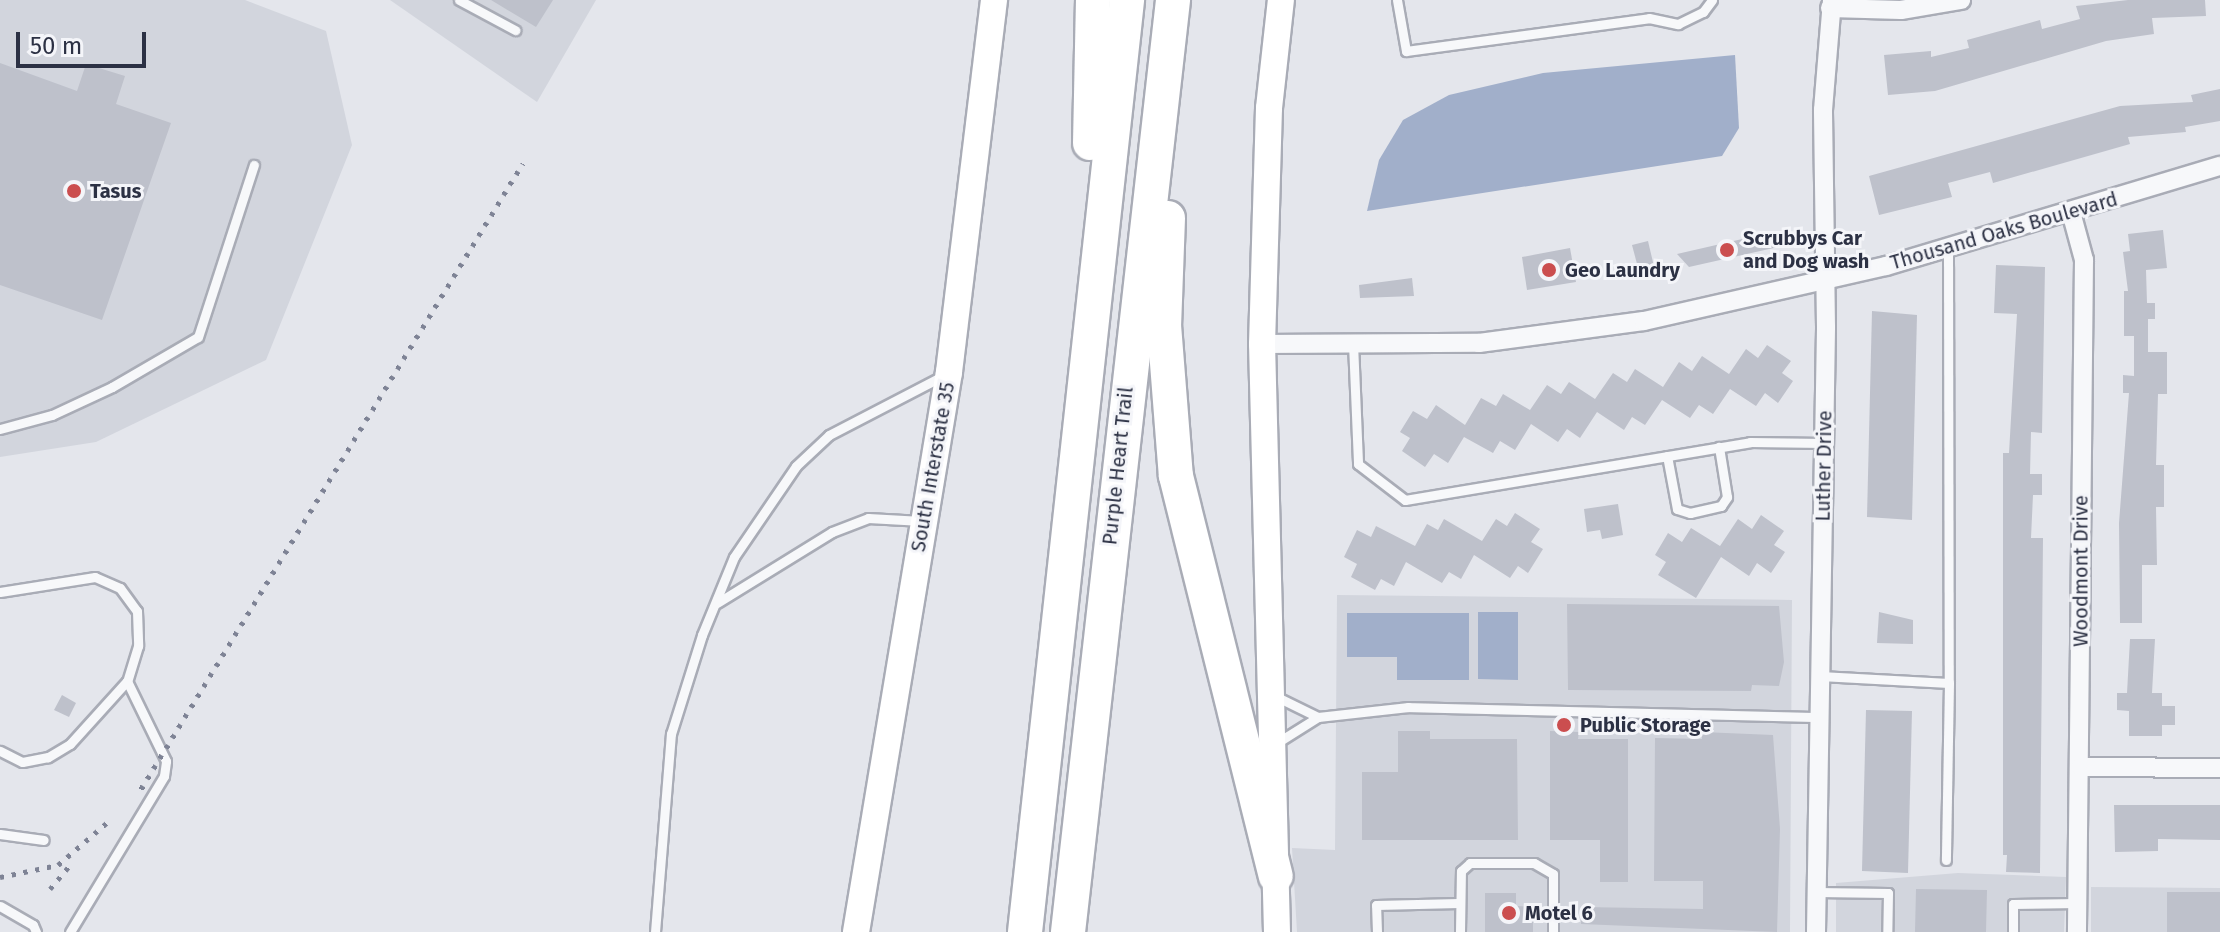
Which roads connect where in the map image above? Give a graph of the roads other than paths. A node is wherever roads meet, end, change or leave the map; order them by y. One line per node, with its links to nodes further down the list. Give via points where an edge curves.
1 (459, 0): 12 (lane)
2 (994, 0): 20 (main road, South Interstate 35)
3 (1093, 0): 34 (highway, via 1090,141 1050,544)
4 (1127, 0): 34 (highway, Purple Heart Trail)
5 (1173, 0): 52 (highway, Purple Heart Trail)
6 (1182, 0): 42 (highway, via 1188,23 1164,294 1170,424 1184,518)
7 (1281, 0): 19 (main road, via 1269,108)
8 (1397, 0): 9 (lane, via 1406,51 1649,18 1678,24 1703,12)
9 (1712, 0)
10 (1961, 0): 11 (street, via 1901,10)
11 (1831, 4): 17 (street, Luther Drive, via 1823,110)
12 (515, 30)
13 (254, 165): 21 (lane, via 198,337 52,415)
14 (2220, 166): 15 (street, Thousand Oaks Boulevard)
15 (2071, 212): 16 (street, Thousand Oaks Boulevard); 37 (street, Woodmont Drive, via 2084,260)
16 (1948, 248): 17 (street, Thousand Oaks Boulevard); 30 (lane)
17 (1825, 280): 18 (street, Thousand Oaks Boulevard, via 1644,321 1479,343); 22 (street, Luther Drive)
18 (1353, 343): 19 (street, Thousand Oaks Boulevard); 24 (lane, via 1358,464 1405,500)
19 (1262, 344): 31 (main road)
20 (949, 372): 25 (main road, South Interstate 35); 27 (lane, via 829,435 796,466 734,557)
21 (0, 429)
22 (1824, 443): 23 (lane); 28 (street, Luther Drive)
23 (1719, 447): 24 (lane); 24 (lane, via 1727,497 1721,506 1690,513 1677,509)
24 (1667, 456)
25 (922, 521): 27 (lane, via 868,518 832,532); 50 (main road, South Interstate 35)
26 (0, 592): 29 (lane, via 95,577 120,588 137,611 138,646)
27 (714, 605): 49 (lane, via 671,734)
28 (1820, 676): 30 (lane); 33 (street, Luther Drive)
29 (127, 681): 36 (lane, via 70,744 48,757 22,762); 48 (lane, via 166,761 164,776)
30 (1949, 683): 41 (lane)
31 (1271, 693): 32 (lane); 35 (main road)
32 (1318, 717): 33 (lane, via 1408,707); 35 (lane)
33 (1820, 717): 43 (street, Luther Drive)
34 (1046, 737): 51 (highway, Purple Heart Trail)
35 (1272, 746): 42 (main road)
36 (0, 751)
37 (2081, 767): 38 (street); 45 (street, Woodmont Drive)
38 (2220, 768)
39 (0, 834): 40 (lane)
40 (44, 840)
41 (1946, 860)
42 (1276, 876): 53 (main road)
43 (1817, 892): 57 (street, Luther Drive); 58 (lane, via 1888,893)
44 (1459, 903): 54 (lane, via 1376,905); 55 (lane); 56 (lane, via 1464,867 1534,863 1553,874)
45 (2078, 903): 59 (lane, via 2013,904); 60 (street, Woodmont Drive)
46 (0, 906): 47 (lane)
47 (36, 932)
48 (70, 932)
49 (655, 932)
50 (856, 932)
51 (1025, 932)
52 (1071, 932)
53 (1277, 932)
54 (1377, 932)
55 (1460, 932)
56 (1553, 932)
57 (1816, 932)
58 (1887, 932)
59 (2013, 932)
60 (2077, 932)

